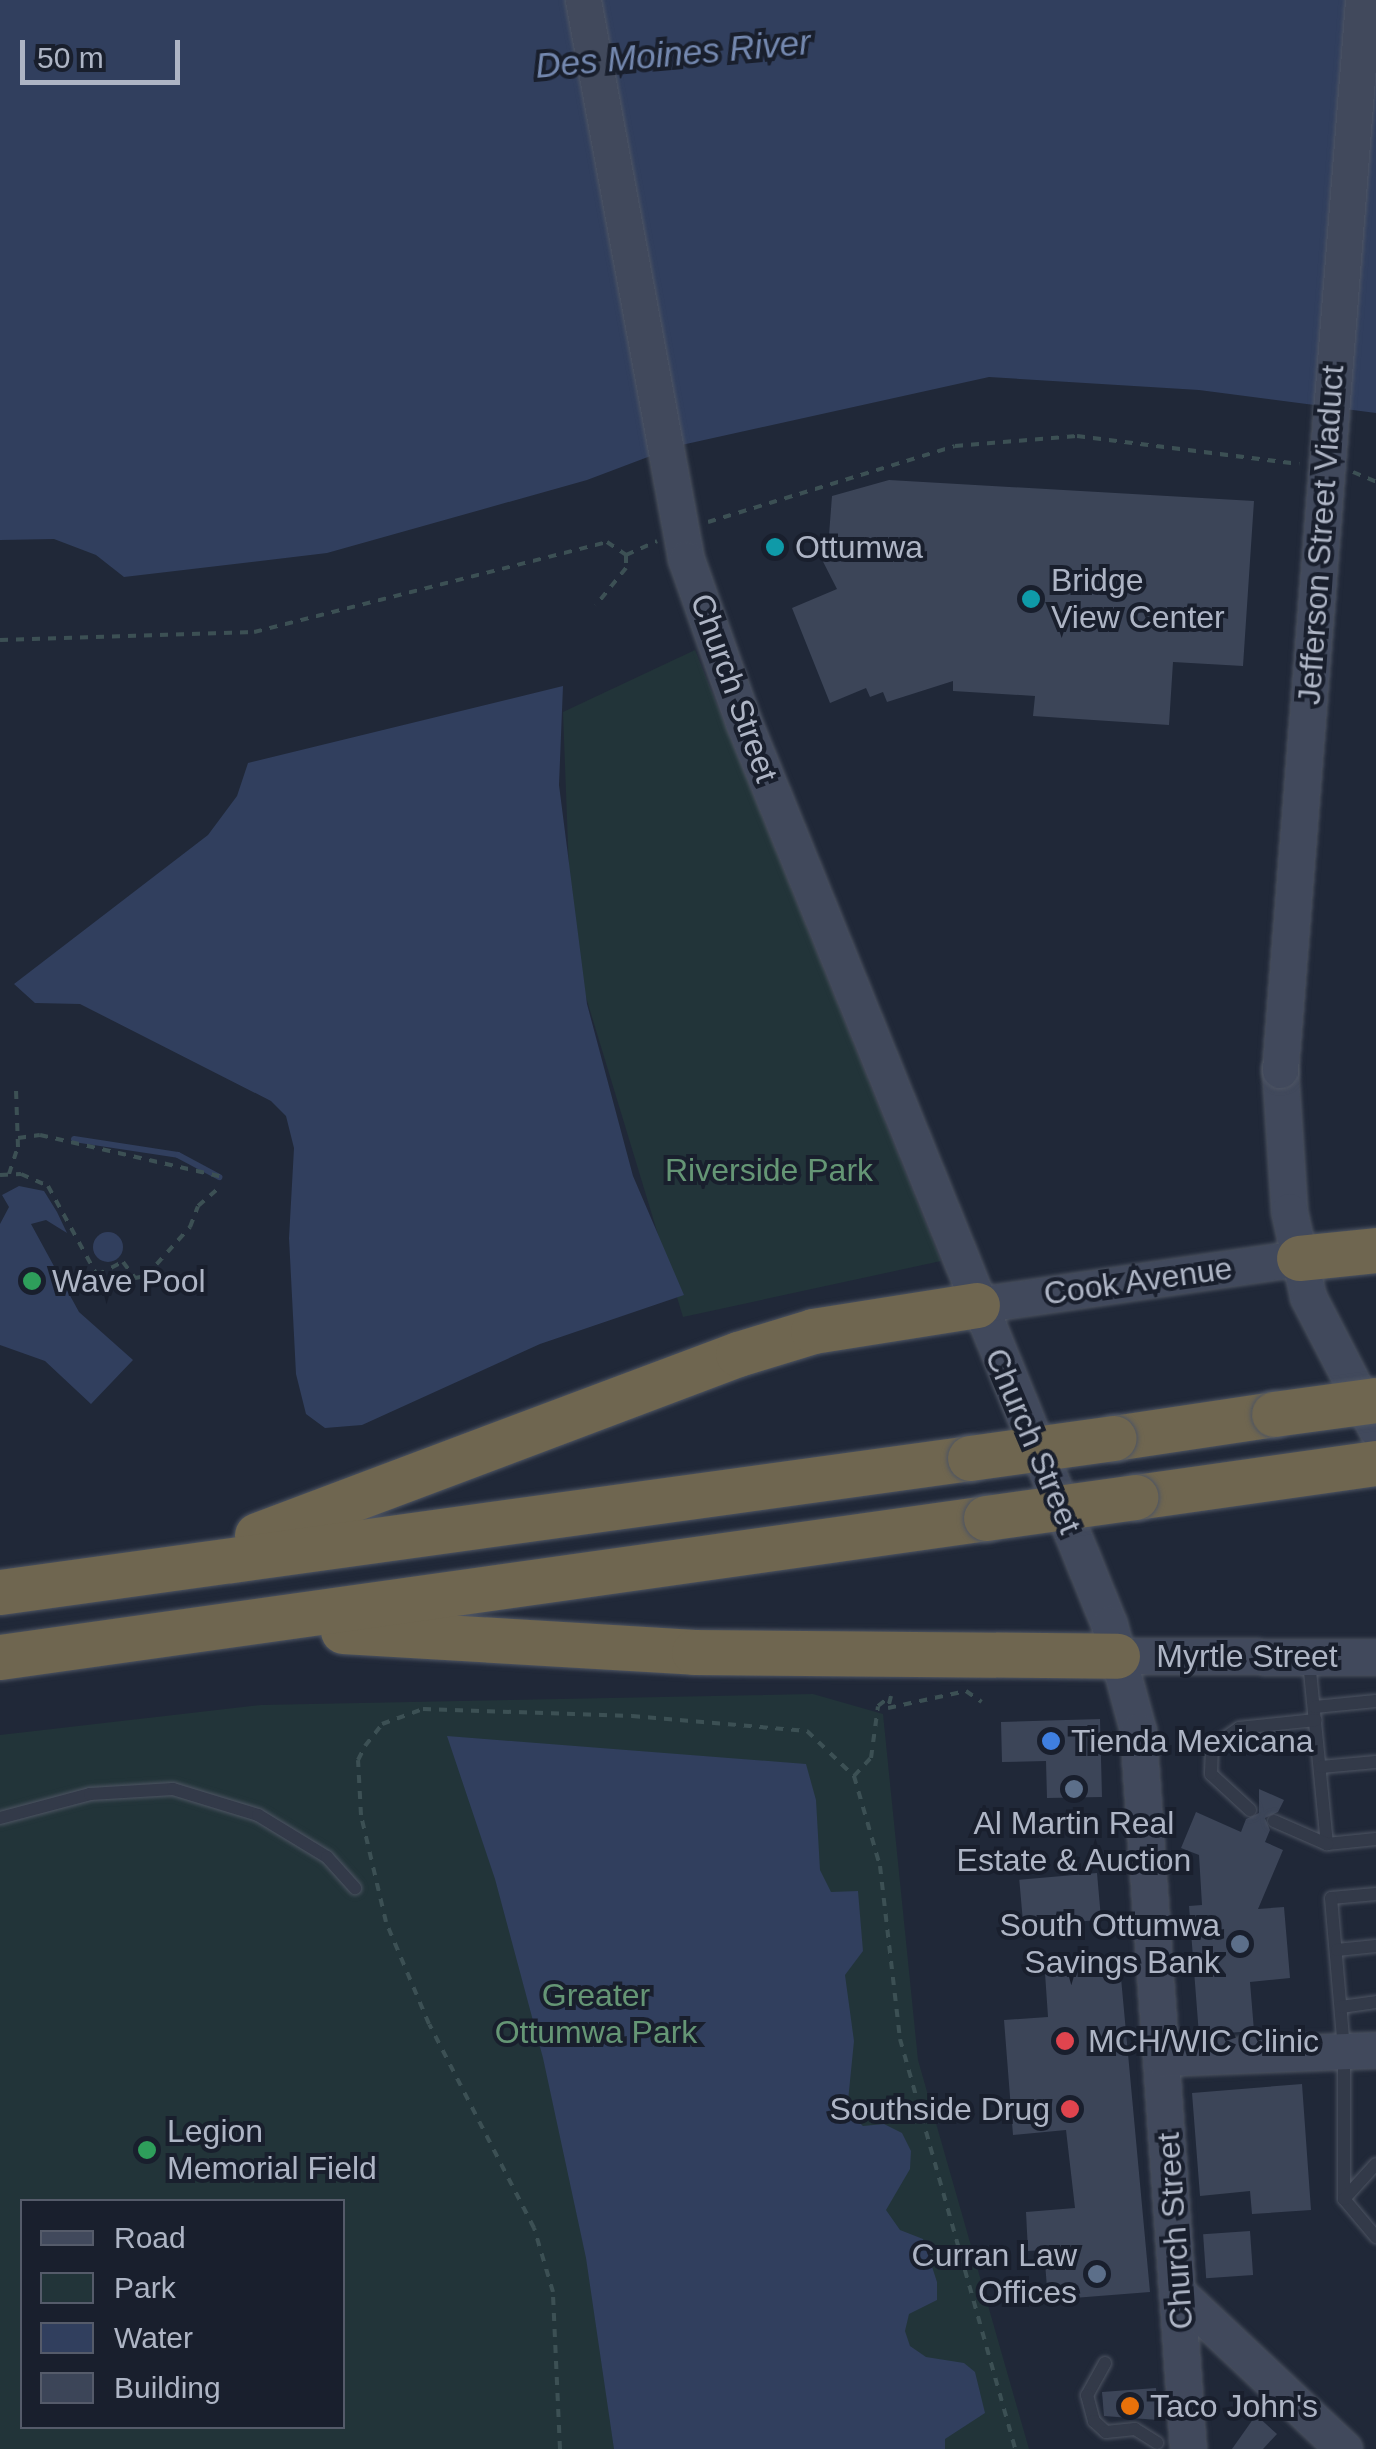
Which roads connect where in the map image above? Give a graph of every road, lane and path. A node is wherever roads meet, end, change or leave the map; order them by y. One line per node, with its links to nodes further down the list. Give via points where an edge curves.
1 (583, 0): 6 (main road, Church Street)
2 (1363, 0): 16 (main road, Jefferson Street Viaduct, bridge, via 1280,1070 1289,1211)
3 (1305, 464): 6 (path, via 1076,436 955,446)
4 (1346, 471): 5 (path)
5 (1376, 482)
6 (680, 530): 17 (main road, Church Street, via 743,721)
7 (596, 605): 8 (path, via 626,568 626,555 606,542 254,632)
8 (0, 640)
9 (16, 1090): 10 (path)
10 (18, 1138): 11 (path); 13 (path, via 40,1135)
11 (9, 1174): 12 (path); 14 (path, via 48,1186 97,1275 123,1262 135,1278 160,1262 198,1206)
12 (0, 1175)
13 (224, 1178)
14 (220, 1187)
15 (1376, 1250): 16 (highway)
16 (1300, 1258): 17 (main road, Cook Avenue); 19 (main road, Jefferson Street Viaduct, via 1308,1297)
17 (976, 1305): 21 (highway, via 813,1331 738,1354 296,1523); 25 (main road, Church Street)
18 (1376, 1400): 21 (highway, bridge)
19 (1376, 1429)
20 (1376, 1464): 23 (highway, bridge)
21 (133, 1574): 22 (highway)
22 (0, 1592)
23 (126, 1639): 24 (highway); 25 (highway, via 382,1629 510,1646)
24 (0, 1656)
25 (1118, 1656): 27 (main road, Myrtle Street); 46 (main road, Church Street, via 1138,1731)
26 (1376, 1656): 27 (main road, Myrtle Street)
27 (1308, 1657): 30 (lane)
28 (1376, 1701): 30 (lane)
29 (982, 1702): 33 (path, via 966,1691 888,1708 891,1696 878,1706 872,1758)
30 (1316, 1713): 32 (lane); 34 (lane, via 1238,1728 1212,1747 1211,1774)
31 (1376, 1762): 32 (lane)
32 (1321, 1766): 38 (lane)
33 (854, 1776): 53 (path, via 808,1731 468,1708 400,1714 382,1724 358,1760 361,1815 386,1922 429,2024 534,2228 553,2292); 54 (path, via 880,1866 900,2040)
34 (1250, 1810)
35 (0, 1818): 39 (lane, via 90,1794 173,1790 258,1815 327,1857)
36 (1274, 1821): 38 (lane)
37 (1376, 1839): 38 (lane)
38 (1328, 1844)
39 (355, 1888)
40 (1376, 1894): 42 (lane, via 1332,1898)
41 (1376, 1946): 42 (lane)
42 (1337, 1950): 44 (lane)
43 (1376, 2002): 44 (lane)
44 (1341, 2007): 45 (lane)
45 (1360, 2050): 46 (main road); 48 (lane)
46 (1163, 2058): 50 (main road, Church Street)
47 (1376, 2164): 48 (lane)
48 (1344, 2199): 49 (lane)
49 (1376, 2237)
50 (1180, 2295): 52 (main road, Church Street); 55 (main road)
51 (1106, 2363): 52 (lane, via 1086,2395 1094,2422 1106,2432 1135,2430)
52 (1173, 2446)
53 (560, 2449)
54 (1015, 2449)
55 (1344, 2449)

